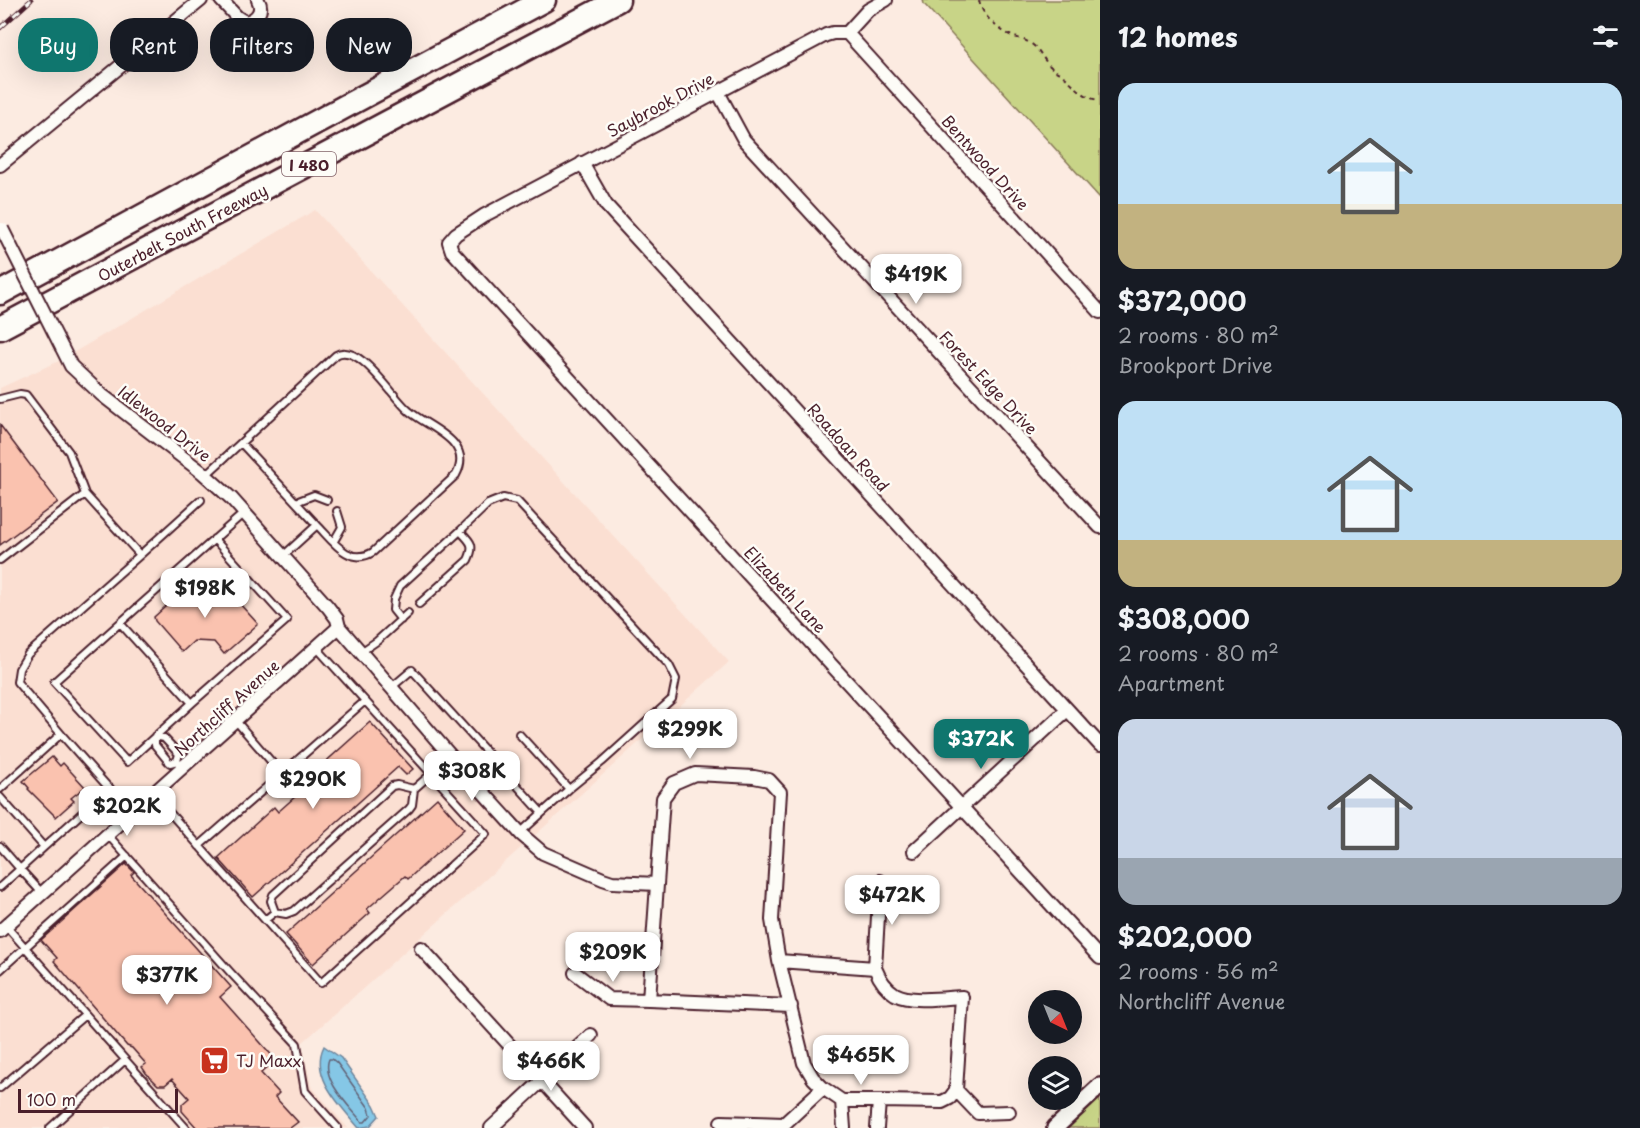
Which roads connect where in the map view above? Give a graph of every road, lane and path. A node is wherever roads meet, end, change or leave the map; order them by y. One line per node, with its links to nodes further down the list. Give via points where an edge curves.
1 (201, 0): 12 (street)
2 (221, 0): 3 (street, via 245,22 259,14)
3 (258, 0)
4 (544, 0): 15 (highway, Outerbelt South Freeway / I 480)
5 (618, 0): 17 (highway, Outerbelt South Freeway / I 480)
6 (885, 0): 8 (street, via 868,10)
7 (979, 0): 10 (path, via 984,13 998,27 1030,43 1050,67 1089,99)
8 (847, 33): 9 (street, Saybrook Drive, via 826,35); 16 (street, Bentwood Drive)
9 (718, 92): 11 (street, Saybrook Drive); 28 (street, Forest Edge Drive, via 744,140)
10 (1100, 100)
11 (582, 163): 14 (street, Saybrook Drive, via 485,214); 45 (street, Roadoan Road, via 606,205)
12 (0, 165)
13 (1, 227): 20 (street, Idlewood Drive, bridge, via 71,366)
14 (449, 242): 60 (street, Elizabeth Lane, via 452,250)
15 (0, 293)
16 (1100, 312)
17 (0, 328)
18 (0, 399): 21 (lane, via 20,394 33,403 69,452)
19 (241, 443): 20 (lane); 24 (lane); 31 (lane, via 336,355 347,352 364,362 407,410 455,445 461,459 456,475 373,552 361,558 353,556)
20 (205, 476): 26 (street, Idlewood Drive)
21 (85, 494): 32 (lane); 34 (lane)
22 (201, 500): 32 (lane)
23 (327, 501): 24 (lane, via 314,495)
24 (296, 502): 27 (lane)
25 (337, 511): 31 (lane, via 342,527)
26 (245, 512): 30 (lane); 33 (street, Idlewood Drive)
27 (317, 525): 31 (lane); 33 (lane)
28 (1100, 527)
29 (460, 531): 35 (lane, via 470,542 468,560); 37 (lane, via 400,586 393,610); 57 (lane, via 488,504 503,498 517,501 669,665 676,679 672,699)
30 (214, 539): 38 (lane); 44 (lane, via 287,620)
31 (334, 541)
32 (140, 555): 47 (lane, via 28,654 19,669 16,682)
33 (283, 556): 39 (street, Idlewood Drive, via 334,615)
34 (0, 560)
35 (418, 604)
36 (408, 613): 37 (lane)
37 (400, 620): 41 (lane)
38 (120, 623): 44 (lane); 49 (lane, via 54,682 127,762)
39 (339, 627): 40 (street, Northcliff Avenue); 41 (street, Idlewood Drive)
40 (317, 648): 43 (lane); 46 (street, Northcliff Avenue)
41 (362, 652): 42 (street, Idlewood Drive)
42 (392, 687): 62 (lane, via 412,670); 63 (street, Idlewood Drive)
43 (365, 701): 52 (lane); 53 (lane)
44 (192, 703): 49 (lane)
45 (1067, 710): 50 (street, Roadoan Road); 60 (street)
46 (236, 721): 51 (street, Northcliff Avenue); 52 (lane)
47 (61, 734): 54 (lane); 55 (lane)
48 (519, 734): 57 (lane)
49 (155, 736): 51 (lane, via 164,738 179,754); 51 (lane, via 155,745 168,761)
50 (1100, 745)
51 (180, 765): 58 (street, Northcliff Avenue)
52 (282, 774): 66 (lane)
53 (431, 774): 56 (lane); 76 (lane, via 486,834 321,983)
54 (110, 788): 61 (lane); 67 (lane)
55 (0, 789)
56 (414, 789): 75 (lane, via 409,809 294,911); 75 (lane, via 392,786 273,895)
57 (568, 789): 62 (lane)
58 (154, 795): 61 (street, Northcliff Avenue); 66 (lane)
59 (0, 797): 67 (lane)
60 (963, 807): 68 (street); 80 (street, Elizabeth Lane)
61 (132, 813): 64 (street, Northcliff Avenue)
62 (542, 813): 63 (lane)
63 (520, 833): 72 (street, Idlewood Drive, via 543,853 603,879)
64 (107, 834): 69 (lane); 74 (street, Northcliff Avenue)
65 (0, 846): 70 (lane)
66 (199, 846): 76 (lane)
67 (44, 847): 70 (lane)
68 (914, 851)
69 (127, 856): 78 (lane); 101 (lane, via 297,1044 305,1091)
70 (20, 869): 73 (lane); 74 (lane)
71 (880, 881): 82 (street)
72 (657, 884): 81 (street, via 663,798 675,783 695,774 769,780 780,792 772,920); 85 (street)
73 (0, 887)
74 (42, 893): 77 (street, Northcliff Avenue)
75 (275, 912): 76 (lane)
76 (265, 920)
77 (3, 928): 78 (lane)
78 (25, 947): 83 (lane); 87 (lane)
79 (421, 948): 90 (street)
80 (1100, 958)
81 (779, 961): 82 (street); 86 (street)
82 (874, 968): 94 (street, via 880,981 896,994 910,998 962,997)
83 (0, 970)
84 (575, 973): 85 (street, via 609,999)
85 (649, 1000): 86 (street)
86 (791, 1006): 93 (street, via 804,1063)
87 (85, 1015): 89 (lane); 92 (lane)
88 (591, 1035): 90 (street)
89 (125, 1060): 99 (lane); 100 (lane)
90 (542, 1081): 102 (street); 103 (street)
91 (1100, 1086): 106 (street)
92 (0, 1089)
93 (823, 1089): 95 (street); 98 (street, via 784,1124)
94 (956, 1090): 96 (street, via 942,1102); 97 (street, via 978,1113)
95 (842, 1101): 96 (street); 104 (street)
96 (879, 1101): 105 (street)
97 (1009, 1112)
98 (721, 1122)
99 (50, 1128)
100 (186, 1128)
101 (338, 1128)
102 (491, 1128)
103 (585, 1128)
104 (844, 1128)
105 (877, 1128)
106 (1055, 1128)

